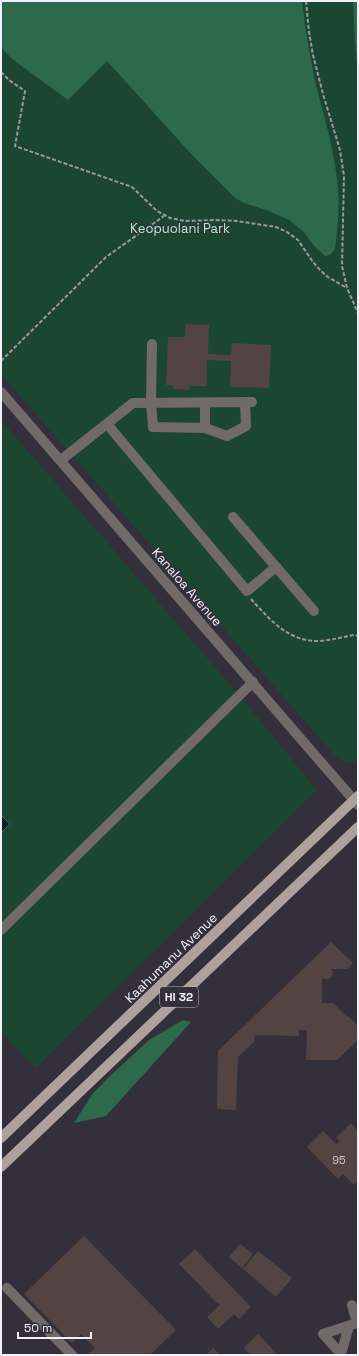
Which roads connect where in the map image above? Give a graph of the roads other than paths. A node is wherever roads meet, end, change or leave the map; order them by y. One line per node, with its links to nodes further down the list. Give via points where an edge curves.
1 (152, 344): 3 (street)
2 (1, 392): 7 (street, Kanaloa Avenue)
3 (151, 403): 4 (street); 5 (street, via 132,403); 6 (street, via 153,427)
4 (205, 403): 6 (street); 6 (street, via 248,402 246,426 228,436)
5 (107, 424): 7 (street); 9 (street, via 247,592)
6 (205, 428)
7 (60, 460): 11 (street, Kanaloa Avenue)
8 (233, 517): 9 (street)
9 (276, 567): 10 (street)
10 (314, 611)
11 (253, 682): 12 (street, Kanaloa Avenue); 14 (street)
12 (357, 800): 15 (main road, Kaahumanu Avenue / HI 32)
13 (358, 827): 16 (main road, HI 32)
14 (1, 930)
15 (1, 1138)
16 (1, 1167)
17 (7, 1288): 20 (street)
18 (352, 1305): 19 (street)
19 (355, 1324)
20 (72, 1355)

